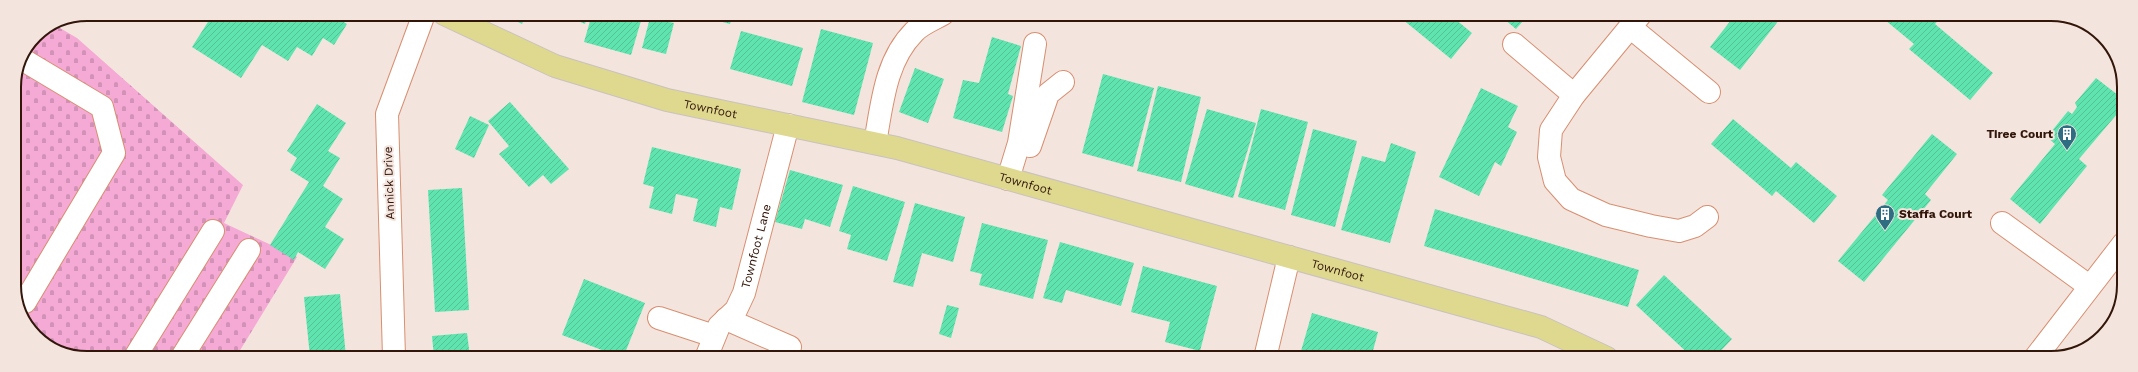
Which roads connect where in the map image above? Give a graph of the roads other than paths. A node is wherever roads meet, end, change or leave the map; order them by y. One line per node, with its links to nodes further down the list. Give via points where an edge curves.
1 (421, 21): 27 (street, Annick Drive, via 387,114)
2 (459, 21): 11 (main road, Townfoot, via 555,66 667,100)
3 (931, 21): 12 (street, via 915,30 902,45 888,75)
4 (1635, 21): 9 (street); 10 (street)
5 (1035, 44): 13 (street)
6 (1514, 44): 10 (street)
7 (26, 62): 21 (street, via 102,107 114,153)
8 (1063, 82): 13 (street, via 1048,94)
9 (1709, 92)
10 (1574, 95): 14 (street, via 1551,130 1549,157 1554,181 1571,199 1606,215 1679,230 1695,226)
11 (788, 125): 12 (main road, Townfoot); 23 (street, Townfoot Lane, via 744,293 736,310)
12 (875, 143): 13 (main road, Townfoot)
13 (1014, 180): 19 (main road, Townfoot)
14 (1707, 217)
15 (2002, 223): 20 (street)
16 (213, 231): 25 (street)
17 (249, 250): 26 (street)
18 (2117, 251): 20 (street)
19 (1289, 257): 29 (street); 30 (main road, Townfoot, via 1541,327)
20 (2089, 286): 31 (street)
21 (23, 302)
22 (660, 318): 23 (street)
23 (720, 327): 24 (street); 28 (street, Townfoot Lane)
24 (790, 347)
25 (139, 351)
26 (186, 351)
27 (394, 351)
28 (709, 351)
29 (1267, 351)
30 (1592, 351)
31 (2040, 351)

